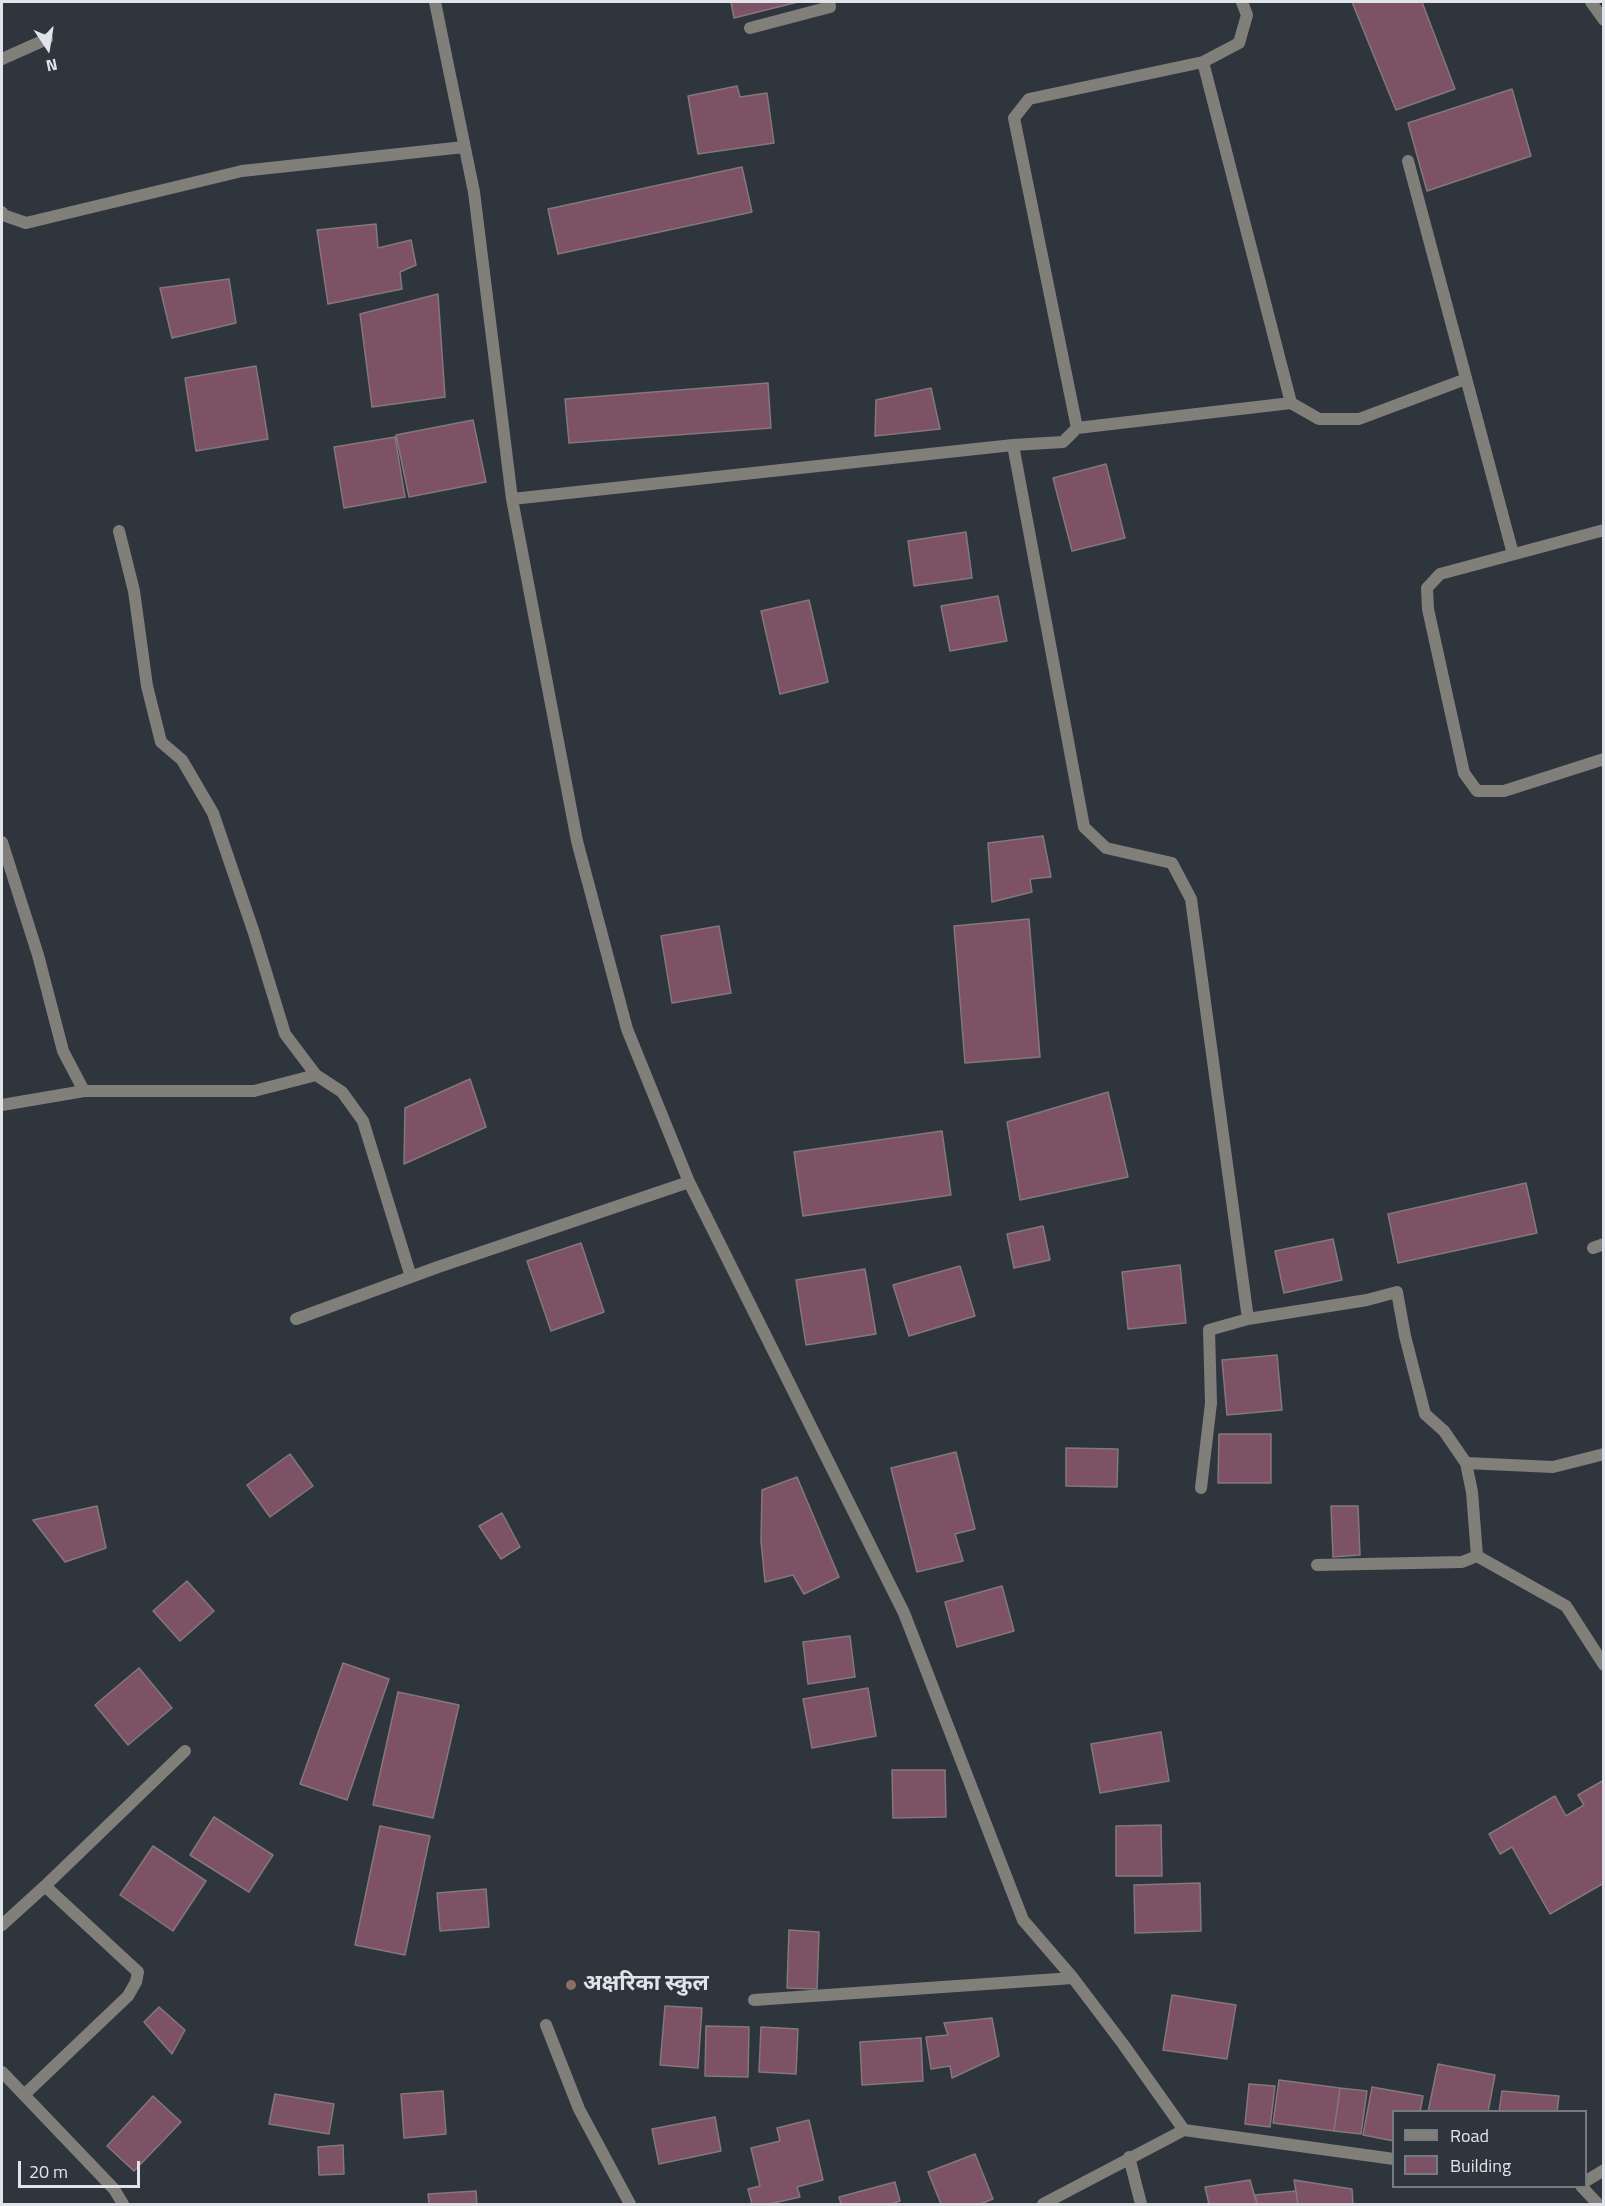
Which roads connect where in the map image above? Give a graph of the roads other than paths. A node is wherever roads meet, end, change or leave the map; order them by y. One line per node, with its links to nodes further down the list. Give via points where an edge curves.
1 (435, 2): 10 (street)
2 (829, 2): 6 (street, via 830,7)
3 (1242, 2): 9 (street, via 1247,15 1239,43)
4 (1591, 2): 5 (street)
5 (1604, 20)
6 (750, 28)
7 (47, 39): 8 (street)
8 (2, 59)
9 (1203, 62): 14 (street); 15 (street, via 1029,99 1014,118)
10 (464, 147): 12 (street, via 242,171 26,223); 17 (street, via 474,192)
11 (1408, 161): 13 (street)
12 (2, 212)
13 (1466, 379): 14 (street, via 1359,418 1319,419); 20 (street)
14 (1291, 403): 15 (street)
15 (1077, 428): 16 (street, via 1063,442)
16 (1013, 445): 17 (street); 29 (street, via 1084,827 1106,848 1172,863 1191,899)
17 (512, 499): 26 (street, via 580,852 627,1029)
18 (1604, 530): 20 (street)
19 (119, 531): 23 (street, via 161,742 182,760 213,813 285,1034)
20 (1513, 554): 21 (street, via 1440,573 1427,588 1428,609 1464,773 1477,791 1504,791)
21 (1604, 759)
22 (2, 842): 24 (street, via 38,955 63,1052)
23 (316, 1075): 24 (street, via 254,1091); 27 (street, via 342,1092 363,1121)
24 (84, 1091): 25 (street)
25 (2, 1105)
26 (690, 1182): 27 (street); 39 (street, via 904,1613 1023,1920)
27 (411, 1277): 28 (street)
28 (296, 1319)
29 (1248, 1319): 31 (street, via 1397,1292 1425,1413 1444,1431); 32 (street, via 1209,1330 1211,1403)
30 (1604, 1454): 31 (street, via 1554,1467)
31 (1466, 1463): 33 (street)
32 (1201, 1488)
33 (1477, 1556): 34 (street, via 1462,1563); 35 (street, via 1566,1606)
34 (1317, 1565)
35 (1604, 1665)
36 (185, 1751): 37 (street)
37 (45, 1887): 38 (street); 43 (street, via 138,1972 128,1996)
38 (2, 1925)
39 (1072, 1978): 40 (street); 44 (street)
40 (754, 2000)
41 (546, 2025): 51 (street, via 579,2109)
42 (2, 2072): 43 (street)
43 (24, 2096): 50 (street, via 114,2189)
44 (1184, 2130): 45 (street); 46 (street)
45 (1129, 2157): 52 (street); 53 (street)
46 (1392, 2159)
47 (1604, 2170): 48 (street)
48 (1587, 2180)
49 (1582, 2188): 54 (street)
50 (123, 2205)
51 (630, 2205)
52 (1043, 2205)
53 (1141, 2205)
54 (1598, 2205)

